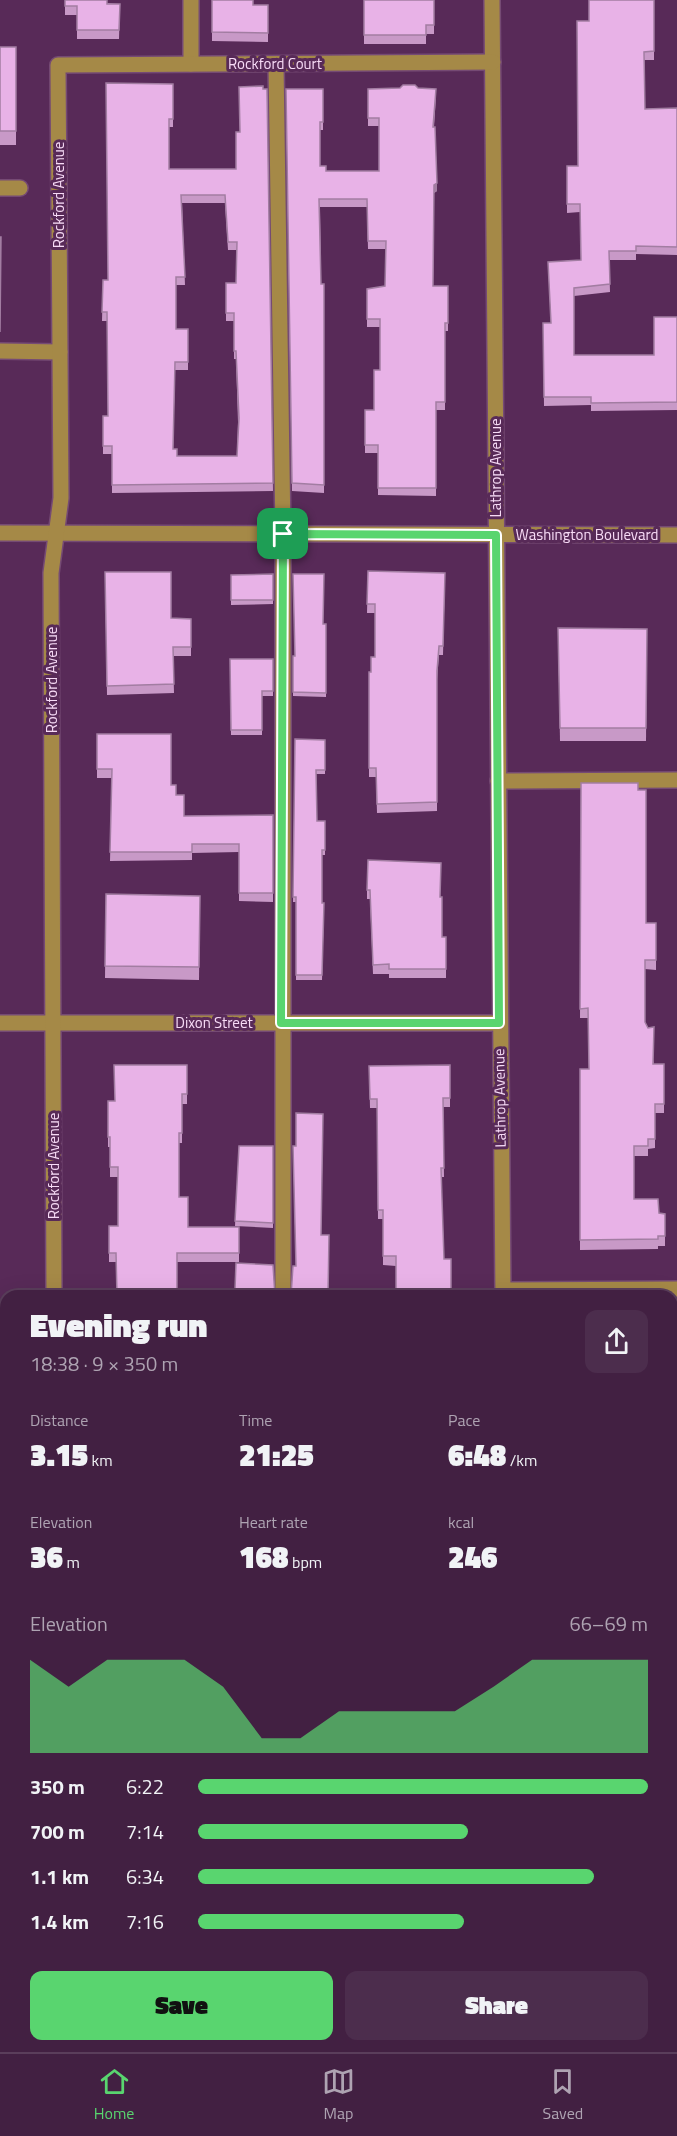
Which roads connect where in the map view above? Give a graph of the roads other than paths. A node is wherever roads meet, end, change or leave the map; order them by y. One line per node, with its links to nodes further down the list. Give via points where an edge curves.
1 (191, 0): 4 (street)
2 (492, 0): 3 (street, Lathrop Avenue)
3 (493, 62): 5 (street, Rockford Court); 14 (street, Lathrop Avenue)
4 (191, 64): 5 (street, Rockford Court); 6 (street, Rockford Court)
5 (276, 64): 13 (street)
6 (58, 65): 10 (street, Rockford Avenue)
7 (0, 188): 8 (street)
8 (20, 188)
9 (0, 351): 10 (street)
10 (60, 352): 12 (street, Rockford Avenue, via 61,498)
11 (0, 533): 12 (street, Washington Boulevard)
12 (57, 534): 13 (street, Washington Boulevard); 19 (street, Rockford Avenue, via 51,573)
13 (283, 534): 14 (street, Washington Boulevard); 20 (street)
14 (496, 535): 15 (street, Washington Boulevard); 17 (street, Lathrop Avenue)
15 (677, 535)
16 (677, 780): 17 (street)
17 (498, 782): 21 (street, Lathrop Avenue)
18 (0, 1023): 19 (street, Dixon Street)
19 (52, 1023): 20 (street, Dixon Street); 23 (street, Rockford Avenue)
20 (281, 1023): 21 (street, Dixon Street); 24 (street)
21 (499, 1023): 25 (street, Lathrop Avenue)
22 (677, 1289): 26 (street)
23 (54, 1290)
24 (283, 1290)
25 (503, 1290)
26 (634, 1290)

